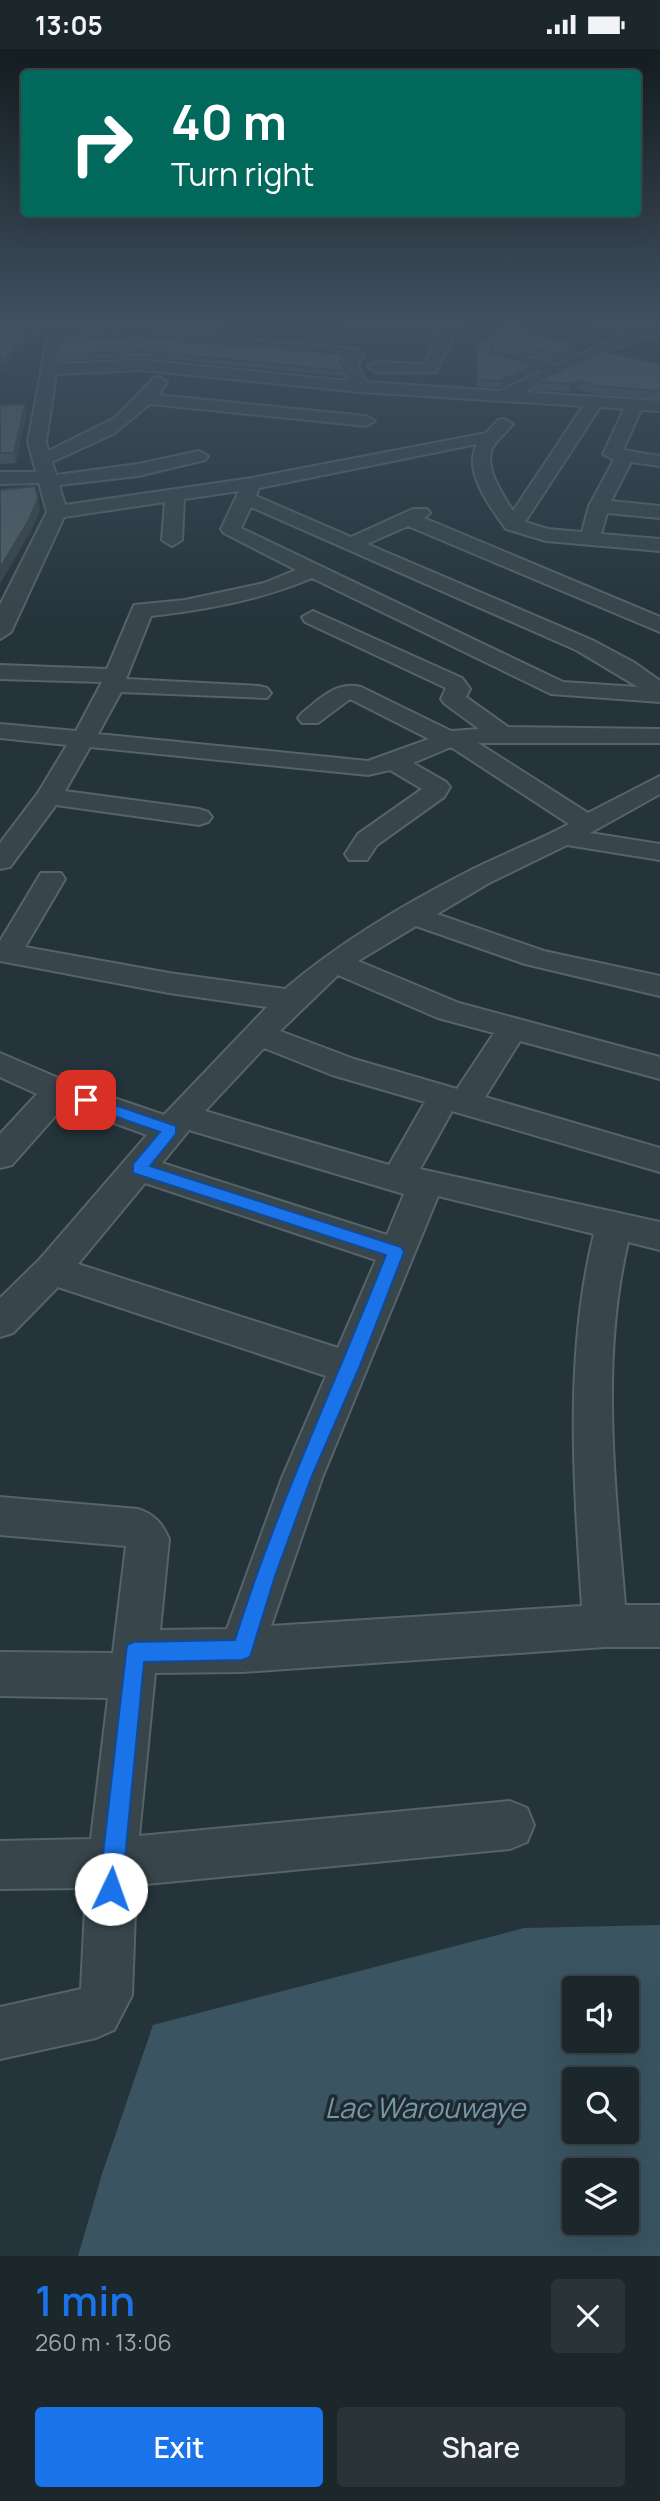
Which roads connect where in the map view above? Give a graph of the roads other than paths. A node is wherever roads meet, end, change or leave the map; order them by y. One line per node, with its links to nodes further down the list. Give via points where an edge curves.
1 (38, 423): 10 (street)
2 (121, 423): 10 (street)
3 (499, 423): 6 (street)
4 (581, 423): 15 (street)
5 (631, 423): 8 (street, via 628,436 611,452)
6 (494, 437): 12 (street, via 458,441); 13 (street, via 481,456)
7 (199, 456): 10 (street, via 138,470)
8 (625, 456): 9 (street); 16 (street)
9 (660, 461)
10 (46, 473): 11 (street); 17 (street)
11 (0, 478)
12 (248, 491): 14 (street); 22 (street); 25 (street, via 232,531)
13 (494, 493): 15 (street); 19 (street)
14 (175, 495): 17 (street); 20 (street)
15 (532, 498): 19 (street)
16 (599, 506): 18 (street); 21 (street)
17 (57, 512): 28 (street)
18 (660, 512)
19 (521, 528): 21 (street); 24 (street)
20 (172, 540)
21 (590, 540): 23 (street)
22 (348, 545): 24 (street, via 414,516); 33 (street, via 584,645)
23 (660, 545)
24 (487, 551): 27 (street)
25 (312, 570): 30 (street, via 270,588 142,610); 31 (street)
26 (313, 617): 36 (street, via 454,683 458,689 453,699)
27 (660, 625)
28 (0, 632)
29 (0, 672): 30 (street)
30 (115, 681): 32 (street); 39 (street)
31 (559, 689): 33 (street); 37 (street)
32 (259, 692)
33 (660, 693)
34 (310, 718): 40 (street, via 345,692 353,692)
35 (0, 731): 39 (street)
36 (502, 734): 37 (street); 40 (street)
37 (554, 736): 38 (street)
38 (660, 736)
39 (84, 739): 41 (street, via 368,768); 43 (street)
40 (451, 739): 41 (street); 45 (street)
41 (393, 762): 47 (street, via 437,787 367,840)
42 (660, 784): 45 (street)
43 (49, 796): 44 (street); 48 (street)
44 (199, 817)
45 (575, 830): 46 (street); 50 (street)
46 (660, 852)
47 (358, 854)
48 (0, 861)
49 (51, 879): 51 (street)
50 (414, 915): 52 (street); 53 (street, via 505,950)
51 (4, 952): 54 (street)
52 (335, 962): 54 (street); 55 (street, via 443,1009)
53 (660, 986)
54 (291, 1000): 56 (street)
55 (512, 1028): 58 (street); 60 (street)
56 (258, 1034): 60 (street, via 343,1067); 61 (street)
57 (0, 1064): 59 (street)
58 (660, 1068)
59 (60, 1091): 61 (street); 62 (street)
60 (455, 1100): 63 (street); 65 (street)
61 (176, 1123): 64 (street); 65 (street)
62 (0, 1156)
63 (660, 1160)
64 (138, 1168): 68 (street); 69 (street)
65 (412, 1180): 66 (street); 68 (street)
66 (614, 1225): 67 (street); 73 (street, via 597,1307 594,1380 594,1474)
67 (660, 1236)
68 (396, 1252): 71 (street)
69 (52, 1270): 70 (street); 71 (street)
70 (0, 1322)
71 (350, 1368): 75 (street, via 302,1478)
72 (0, 1516): 76 (street, via 145,1532 148,1539)
73 (605, 1626): 74 (street); 75 (street)
74 (660, 1626)
75 (242, 1650): 76 (street)
76 (133, 1664): 77 (street); 79 (street)
77 (0, 1674)
78 (510, 1825): 79 (street)
79 (112, 1863): 80 (street); 81 (street, via 106,1996 101,2008)
80 (0, 1865)
81 (0, 2033)

